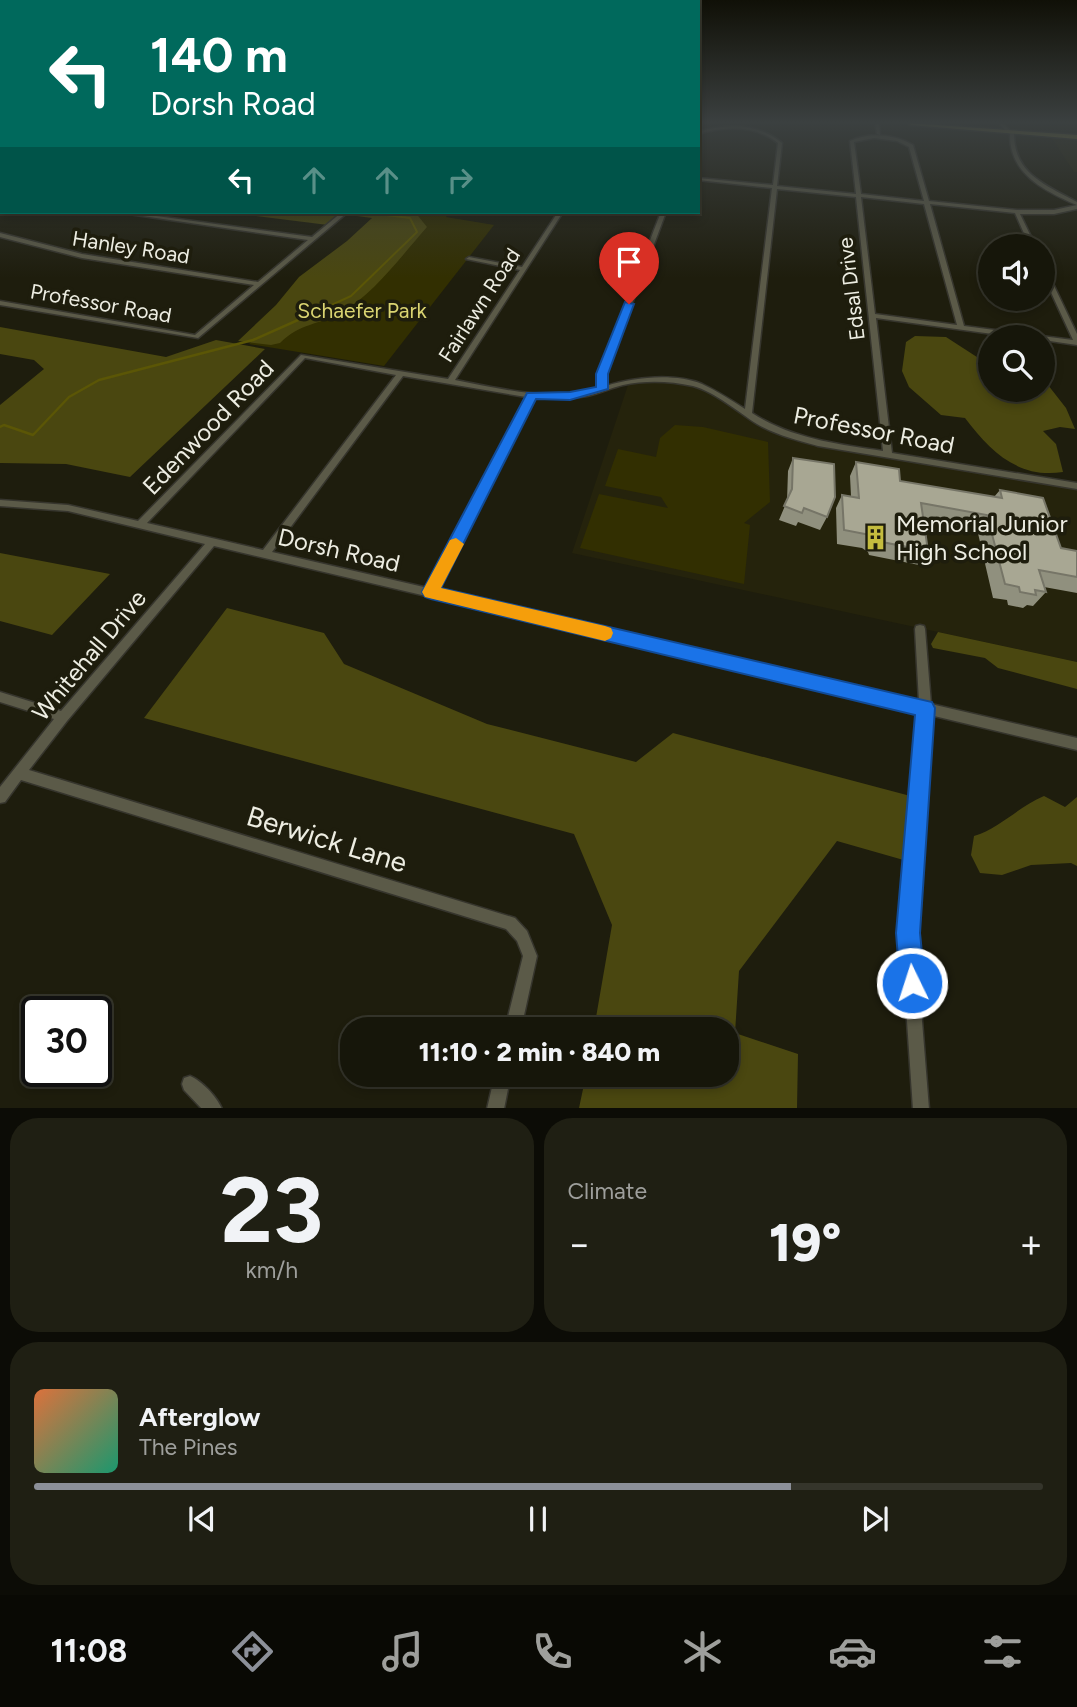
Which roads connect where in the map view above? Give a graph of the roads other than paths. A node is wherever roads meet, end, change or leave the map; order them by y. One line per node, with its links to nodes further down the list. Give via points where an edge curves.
1 (776, 175): 6 (street)
2 (855, 175): 7 (street, Edsal Drive)
3 (920, 175): 8 (street)
4 (1030, 175): 9 (street)
5 (700, 179): 6 (street)
6 (775, 187): 7 (street); 33 (street)
7 (858, 195): 8 (street); 23 (street, Edsal Drive)
8 (928, 203): 10 (street); 24 (street)
9 (1077, 206): 10 (street, via 1054,212)
10 (1017, 212): 15 (street)
11 (142, 214): 17 (street)
12 (343, 214): 17 (street)
13 (559, 214): 19 (street, Fairlawn Road)
14 (663, 214): 31 (street, via 602,374)
15 (1027, 234)
16 (0, 235): 20 (street, Hanley Road, via 82,257)
17 (312, 239): 20 (street)
18 (469, 259): 19 (street)
19 (523, 269): 30 (street, Fairlawn Road)
20 (258, 284): 22 (street, Professor Road, via 196,337)
21 (1055, 295): 27 (street)
22 (0, 303)
23 (872, 316): 24 (street); 34 (street, Edsal Drive)
24 (961, 328): 25 (street)
25 (978, 330)
26 (1055, 340): 27 (street)
27 (1077, 342)
28 (303, 356): 29 (street, Professor Road); 37 (street, Edenwood Road)
29 (401, 373): 30 (street, Professor Road); 39 (street)
30 (451, 381): 32 (street, Professor Road)
31 (602, 389): 32 (street, Professor Road, via 570,396); 33 (street, Professor Road, via 652,379 676,380 698,385)
32 (531, 396): 40 (street)
33 (748, 415): 34 (street, Professor Road, via 788,435)
34 (888, 455): 35 (street, Professor Road)
35 (1077, 486)
36 (0, 503): 37 (street, Dorsh Road, via 68,508)
37 (141, 525): 38 (street, Dorsh Road)
38 (212, 542): 39 (street, Dorsh Road); 44 (street, Whitehall Drive)
39 (265, 554): 40 (street, Dorsh Road)
40 (431, 592): 43 (street, Dorsh Road)
41 (920, 629): 43 (street)
42 (0, 697): 44 (street)
43 (925, 708): 45 (street, Dorsh Road); 53 (street, via 908,933)
44 (63, 717): 46 (street, Whitehall Drive)
45 (1077, 744)
46 (19, 773): 47 (street, Whitehall Drive); 48 (street, Berwick Lane, via 510,923 522,936 530,956)
47 (0, 797)
48 (516, 1017)
49 (190, 1084): 51 (street)
50 (500, 1087): 52 (street)
51 (214, 1108)
52 (495, 1108)
53 (921, 1108)

